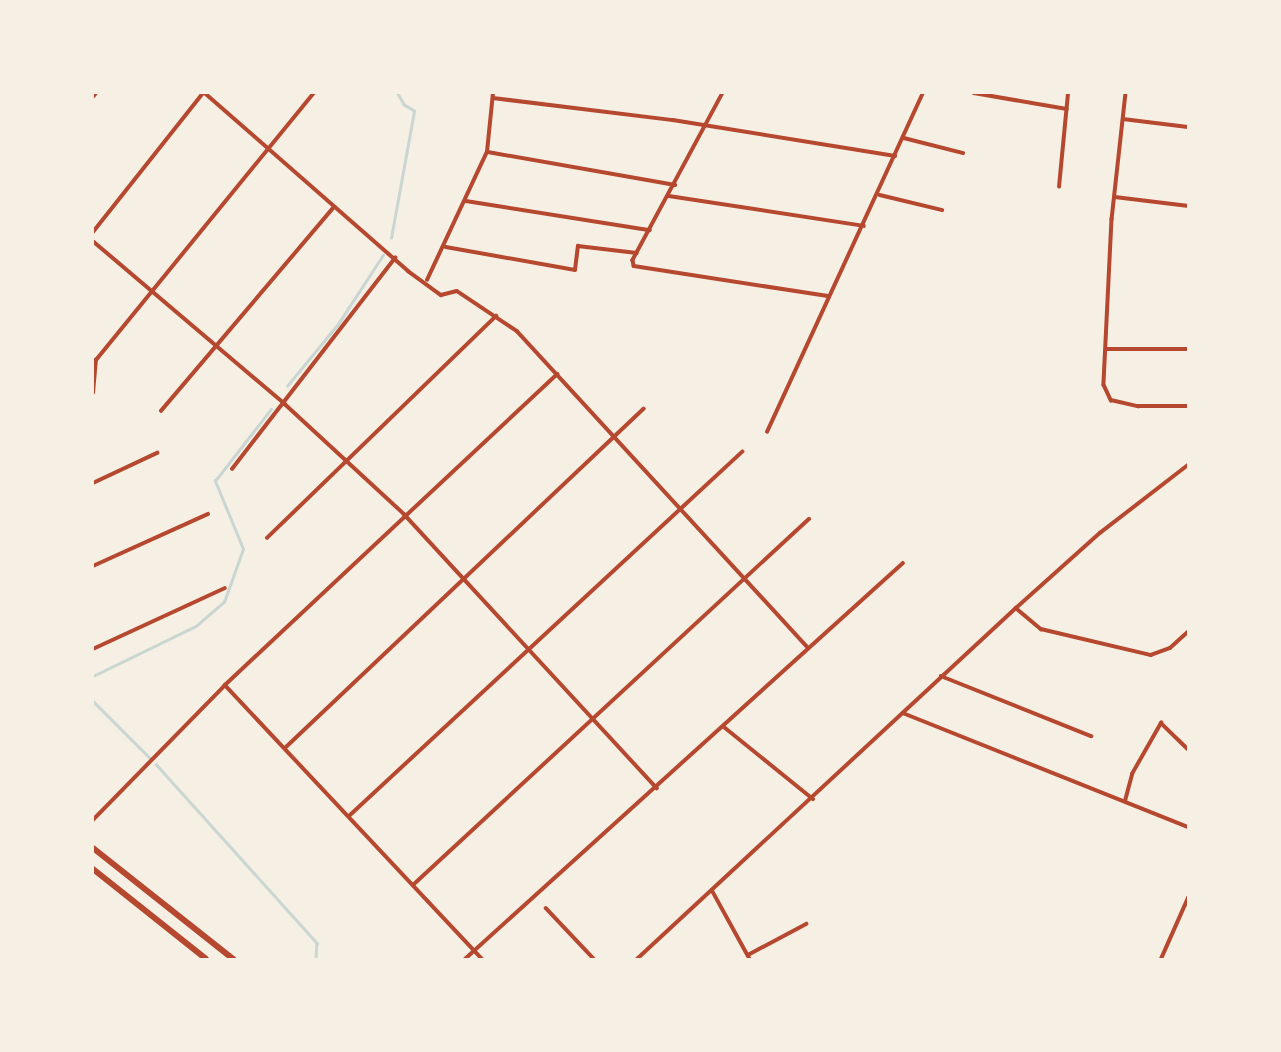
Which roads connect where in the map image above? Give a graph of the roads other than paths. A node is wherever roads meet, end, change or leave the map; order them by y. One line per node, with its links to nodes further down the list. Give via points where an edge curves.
1 (204, 93): 14 (street); 29 (street)
2 (314, 93): 14 (street)
3 (723, 93): 11 (street)
4 (923, 93): 13 (street)
5 (974, 93): 9 (street)
6 (1068, 93): 9 (street)
7 (1126, 93): 10 (street)
8 (493, 95): 11 (street); 15 (street)
9 (1067, 109): 19 (street)
10 (1123, 119): 12 (street); 22 (street)
11 (705, 127): 17 (street); 18 (street)
12 (1188, 127)
13 (904, 137): 16 (street); 17 (street)
14 (267, 147): 25 (street); 35 (street)
15 (487, 152): 18 (street); 23 (street)
16 (963, 153)
17 (895, 156): 20 (street)
18 (676, 185): 21 (street)
19 (1059, 187)
20 (878, 195): 26 (street); 27 (street)
21 (669, 196): 27 (street); 28 (street)
22 (1115, 197): 24 (street); 39 (street)
23 (467, 201): 28 (street); 31 (street)
24 (1188, 206)
25 (334, 207): 33 (street); 38 (street)
26 (942, 210)
27 (865, 226): 36 (street)
28 (650, 230): 32 (street)
29 (93, 232)
30 (93, 241): 35 (street)
31 (446, 247): 32 (street, via 575,270 578,246); 34 (street)
32 (637, 253): 36 (street, via 634,266)
33 (396, 257): 34 (street, via 408,271); 43 (street)
34 (427, 280): 37 (street, via 441,295 457,291)
35 (150, 291): 38 (street); 42 (street, via 96,360)
36 (828, 296): 47 (street)
37 (496, 316): 41 (street); 51 (street)
38 (214, 347): 43 (street); 46 (street)
39 (1106, 349): 40 (street); 44 (street, via 1104,385 1111,400 1138,406)
40 (1188, 349)
41 (557, 373): 48 (street); 57 (street)
42 (93, 393)
43 (285, 404): 51 (street); 53 (street)
44 (1188, 406)
45 (643, 409): 48 (street)
46 (161, 411)
47 (767, 432)
48 (614, 437): 55 (street); 63 (street)
49 (742, 452): 55 (street)
50 (157, 453): 54 (street)
51 (347, 459): 57 (street); 59 (street)
52 (1188, 465): 65 (street)
53 (232, 469)
54 (93, 483)
55 (680, 506): 62 (street); 68 (street)
56 (208, 514): 61 (street)
57 (404, 514): 63 (street); 71 (street)
58 (808, 519): 62 (street)
59 (267, 538)
60 (903, 563): 67 (street)
61 (93, 566)
62 (744, 577): 67 (street); 73 (street)
63 (464, 583): 68 (street); 76 (street)
64 (225, 588): 69 (street)
65 (1016, 608): 66 (street, via 1041,629 1151,655 1170,648); 70 (street)
66 (1188, 632)
67 (808, 647): 74 (street)
68 (528, 648): 73 (street); 81 (street)
69 (93, 649)
70 (941, 676): 72 (street); 75 (street)
71 (225, 685): 76 (street); 82 (street)
72 (903, 713): 79 (street); 80 (street)
73 (596, 718): 78 (street); 88 (street)
74 (723, 726): 78 (street); 79 (street)
75 (1091, 736)
76 (286, 747): 81 (street)
77 (1188, 749): 80 (street, via 1161,723 1132,774)
78 (657, 788): 93 (street)
79 (813, 799): 89 (street)
80 (1125, 801): 83 (street)
81 (349, 816): 88 (street)
82 (93, 820)
83 (1188, 827)
84 (93, 848): 86 (highway)
85 (93, 869): 87 (highway)
86 (119, 870): 87 (highway); 96 (highway)
87 (108, 883): 95 (highway)
88 (413, 885): 93 (street)
89 (712, 890): 94 (street); 100 (street)
90 (1188, 898): 101 (street)
91 (546, 908): 99 (street)
92 (806, 924): 94 (street)
93 (474, 951): 97 (street); 98 (street)
94 (749, 957)
95 (206, 959)
96 (233, 959)
97 (466, 959)
98 (482, 959)
99 (594, 959)
100 (637, 959)
101 (1161, 959)

